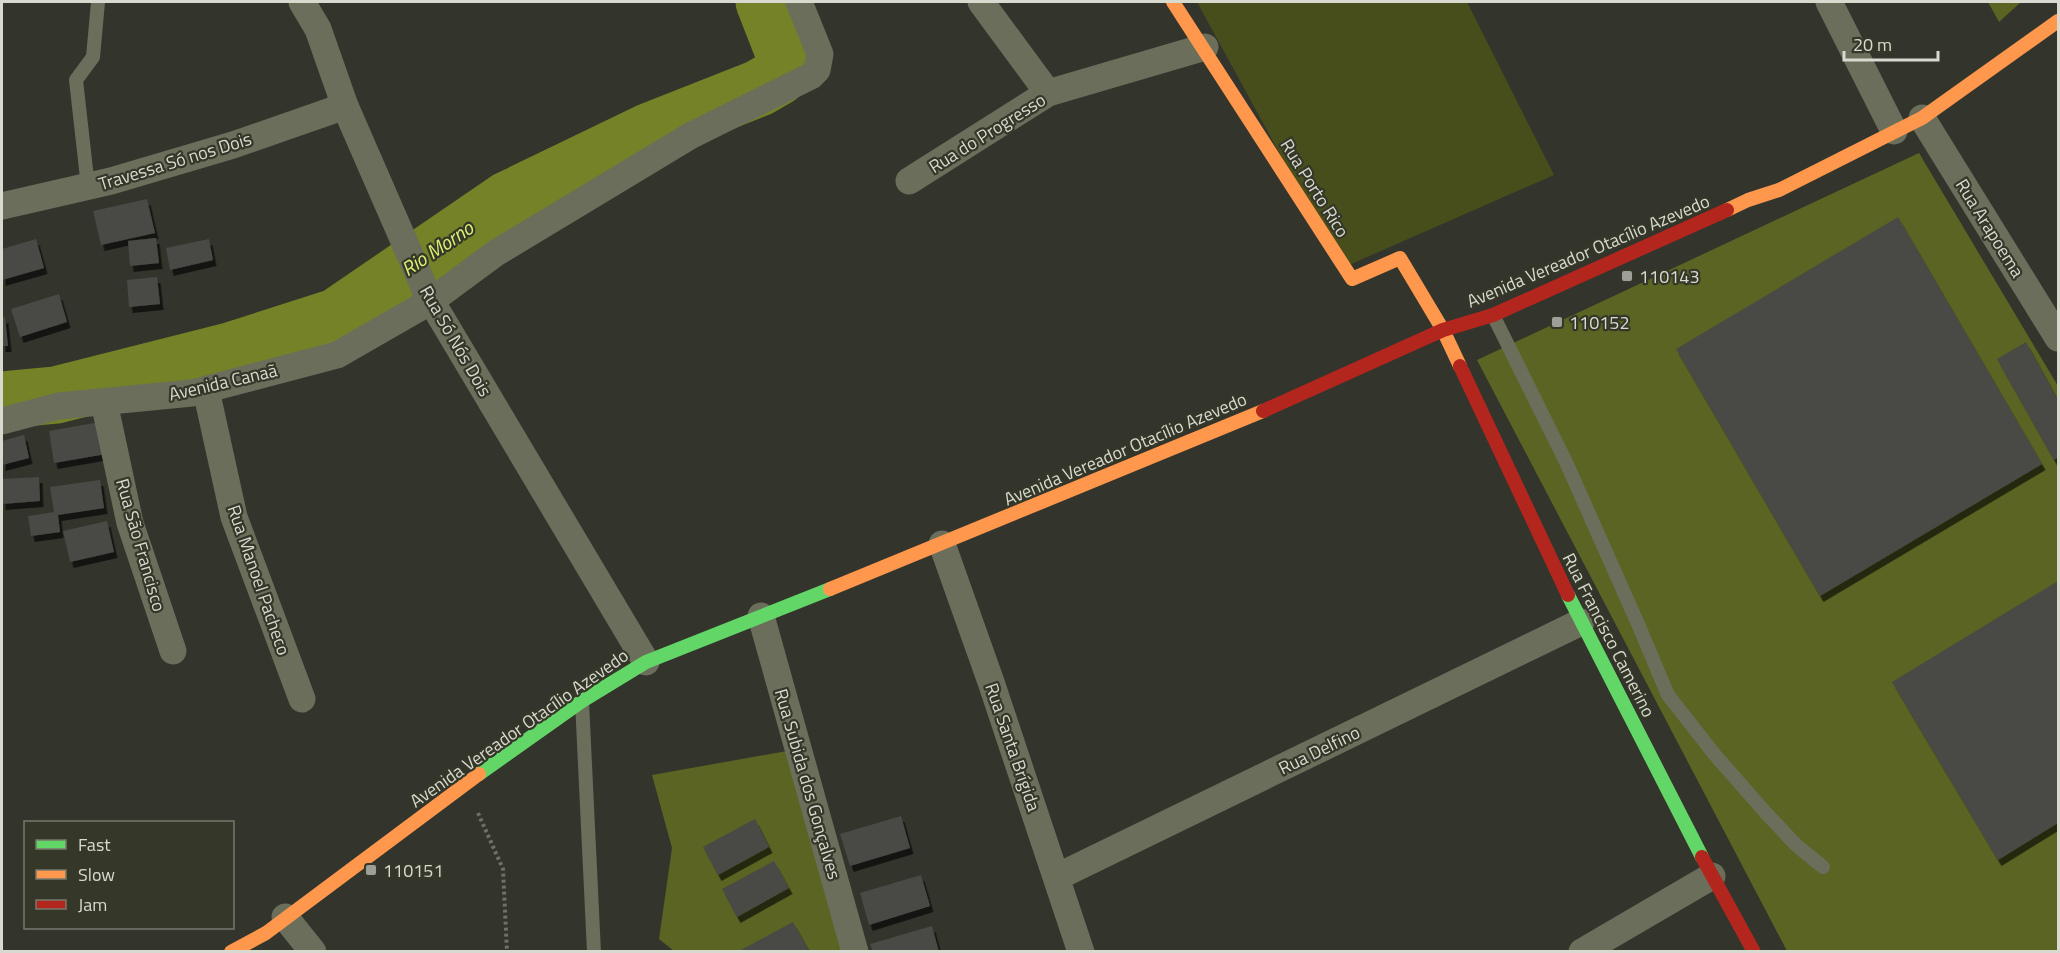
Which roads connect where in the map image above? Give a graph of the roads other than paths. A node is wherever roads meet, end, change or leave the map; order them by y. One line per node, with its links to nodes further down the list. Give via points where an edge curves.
1 (98, 2): 14 (lane, via 93,57 76,80)
2 (302, 2): 10 (street, Rua Só Nós Dois, via 318,29)
3 (799, 2): 16 (street, Avenida Canaã, via 820,54 817,70 811,76 670,148)
4 (981, 2): 9 (street)
5 (1173, 2): 8 (main road, Rua Porto Rico)
6 (1829, 2): 12 (street)
7 (2058, 21): 11 (main road, Avenida Vereador Otacílio Azevedo)
8 (1205, 47): 9 (street, Rua do Progresso); 18 (main road, Rua Porto Rico, via 1352,279 1400,258)
9 (1048, 93): 13 (street, Rua do Progresso)
10 (345, 106): 14 (street, Travessa Só nos Dois, via 233,145); 16 (street, Rua Só Nós Dois)
11 (1922, 118): 12 (main road, Avenida Vereador Otacílio Azevedo); 19 (street, Rua Arapoema)
12 (1894, 131): 17 (main road, Avenida Vereador Otacílio Azevedo, via 1779,190 1748,200)
13 (909, 182)
14 (88, 187): 15 (street, Travessa Só nos Dois)
15 (2, 206)
16 (429, 297): 20 (street, Avenida Canaã, via 337,355); 27 (street, Rua Só Nós Dois)
17 (1493, 315): 18 (main road, Avenida Vereador Otacílio Azevedo); 30 (lane, via 1566,462 1668,695 1766,813)
18 (1443, 330): 23 (main road, Avenida Vereador Otacílio Azevedo, via 1278,405); 25 (main road, Rua Francisco Camerino)
19 (2058, 338)
20 (206, 390): 21 (street, Avenida Canaã); 28 (street, Rua Manoel Pacheco, via 234,517)
21 (104, 402): 22 (street, Avenida Canaã, via 59,406); 26 (street, Rua São Francisco, via 130,523)
22 (2, 421)
23 (942, 544): 24 (main road, Avenida Vereador Otacílio Azevedo); 32 (street, Rua Santa Brígida)
24 (761, 616): 27 (main road, Avenida Vereador Otacílio Azevedo); 37 (street, Rua Subida dos Gonçalves)
25 (1581, 622): 31 (main road, Rua Francisco Camerino); 32 (street, Rua Delfino)
26 (173, 651)
27 (646, 662): 29 (main road, Avenida Vereador Otacílio Azevedo)
28 (302, 699)
29 (582, 701): 33 (main road, Avenida Vereador Otacílio Azevedo); 36 (lane)
30 (1823, 867)
31 (1712, 876): 39 (street); 40 (main road, Rua Francisco Camerino)
32 (1057, 878): 38 (street, Rua Santa Brígida)
33 (285, 917): 34 (main road, Avenida Vereador Otacílio Azevedo, via 266,933); 35 (street)
34 (231, 951)
35 (313, 951)
36 (594, 951)
37 (855, 951)
38 (1081, 951)
39 (1582, 951)
40 (1754, 951)

